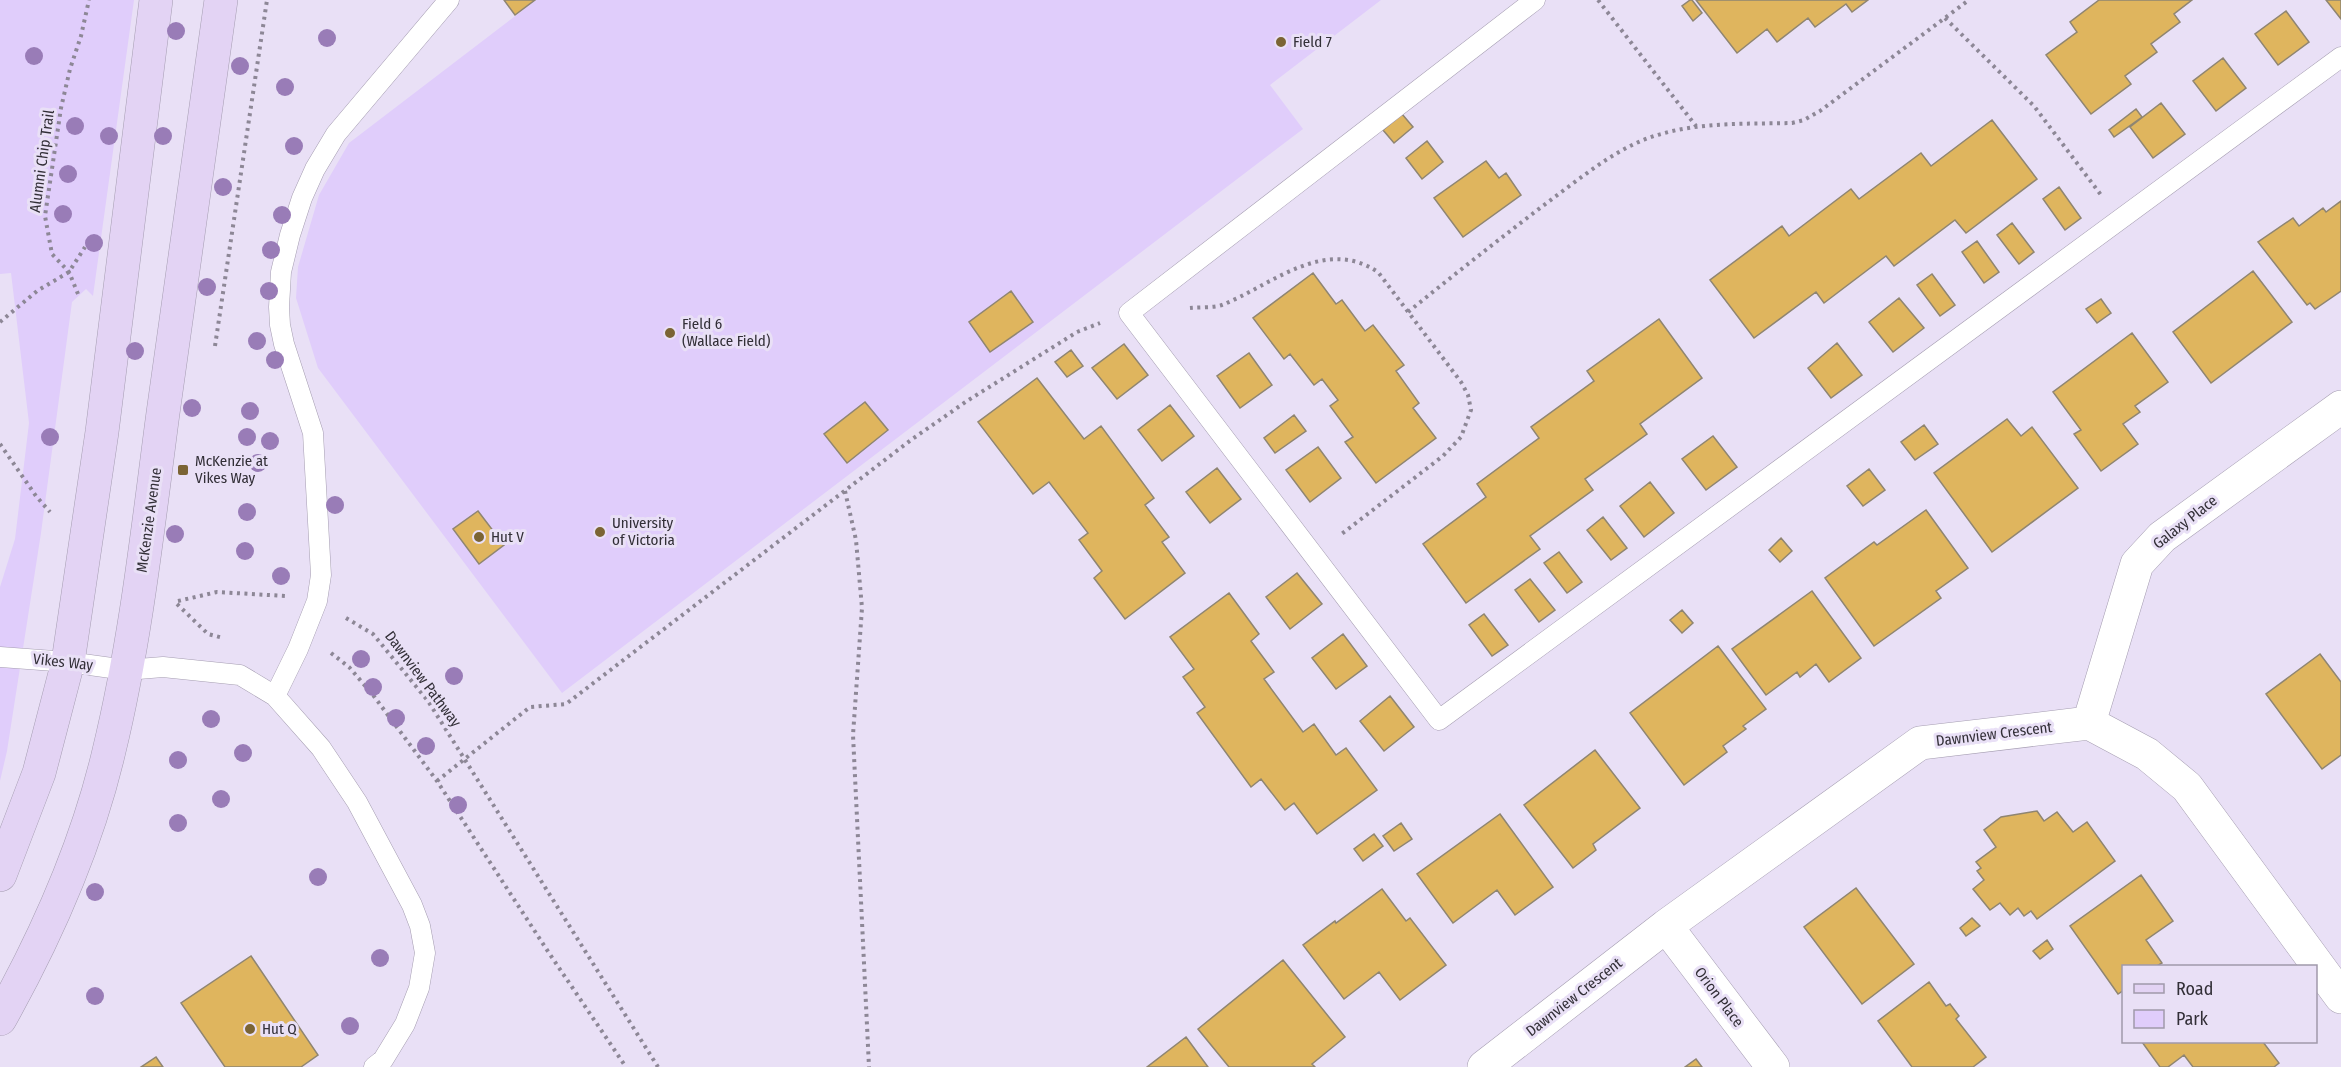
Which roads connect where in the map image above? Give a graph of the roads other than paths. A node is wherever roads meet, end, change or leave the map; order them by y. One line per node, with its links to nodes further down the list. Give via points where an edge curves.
1 (156, 0): 8 (main road, via 102,432)
2 (221, 0): 9 (main road, McKenzie Avenue)
3 (448, 0): 10 (lane, via 336,134 302,198 290,235 281,272 280,325 314,443 321,575 317,601)
4 (1535, 0): 5 (lane, via 1129,313 1439,720)
5 (2341, 57)
6 (2341, 407): 11 (street, Galaxy Place, via 2162,537 2137,564)
7 (0, 657): 8 (lane, Vikes Way)
8 (68, 662): 9 (lane, Vikes Way); 12 (main road, via 39,773)
9 (126, 670): 10 (lane, Vikes Way, via 163,667 240,675); 15 (main road, McKenzie Avenue, via 109,752 88,824 38,949)
10 (275, 696): 16 (lane, Vikes Way, via 321,748 357,802 420,926 424,952 419,988 405,1024 383,1060)
11 (2089, 723): 13 (street, Dawnview Crescent, via 1920,742); 14 (street, via 2147,754 2187,787)
12 (0, 875)
13 (1666, 926): 17 (street, Dawnview Crescent); 18 (street, Orion Place)
14 (2341, 997)
15 (0, 1019)
16 (374, 1067)
17 (1484, 1067)
18 (1773, 1067)

